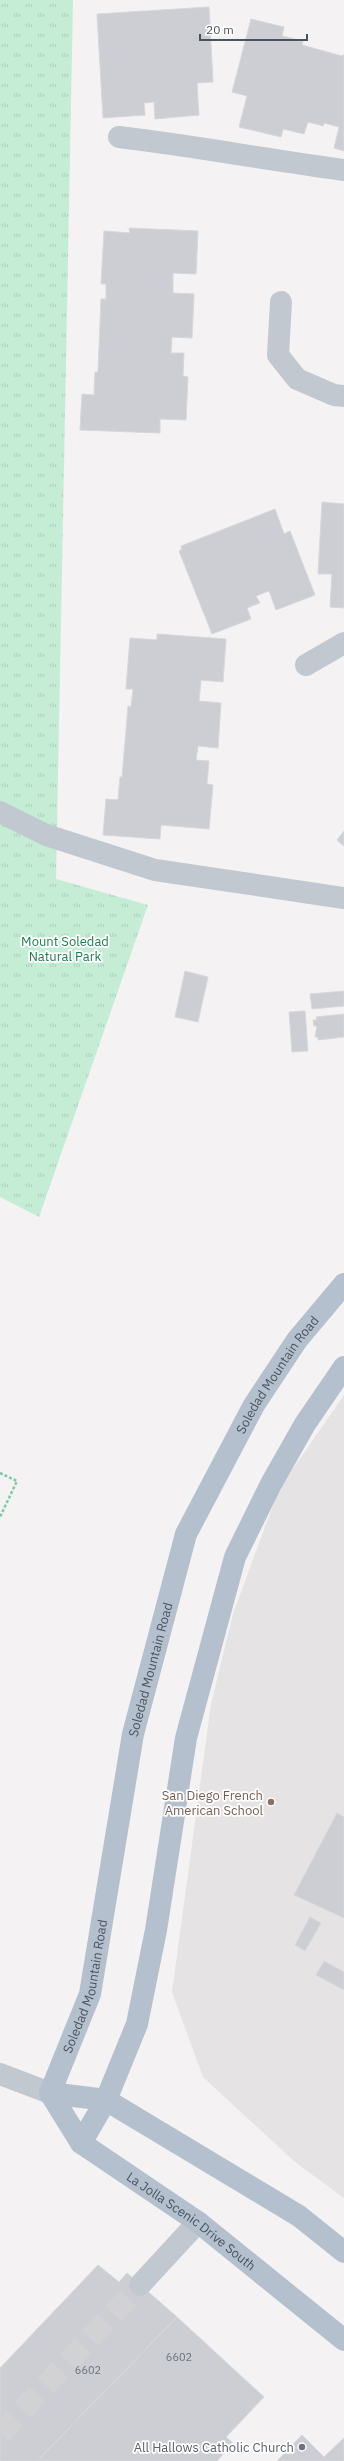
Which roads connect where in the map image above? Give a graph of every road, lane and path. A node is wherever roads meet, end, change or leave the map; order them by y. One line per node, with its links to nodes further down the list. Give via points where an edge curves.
1 (119, 137): 2 (street, via 196,146)
2 (344, 170)
3 (281, 302): 4 (street, via 278,355 297,379 334,395)
4 (344, 396)
5 (344, 643): 6 (street)
6 (306, 665)
7 (0, 812): 8 (street, via 46,835 155,870)
8 (344, 898)
9 (344, 1284): 14 (main road, Soledad Mountain Road, via 297,1340 254,1405 186,1534 133,1734 90,1994)
10 (344, 1367): 15 (main road, via 305,1424 271,1484 235,1557 186,1738 156,1930 138,2024)
11 (0, 1473): 12 (path, via 18,1481)
12 (0, 1516)
13 (0, 2074): 14 (street)
14 (50, 2093): 15 (main road); 16 (main road, La Jolla Scenic Drive South)
15 (106, 2100): 16 (main road); 18 (main road, via 299,2216)
16 (81, 2143): 17 (main road, La Jolla Scenic Drive South)
17 (198, 2222): 19 (street); 20 (main road, La Jolla Scenic Drive South)
18 (344, 2252)
19 (140, 2285)
20 (344, 2340)

